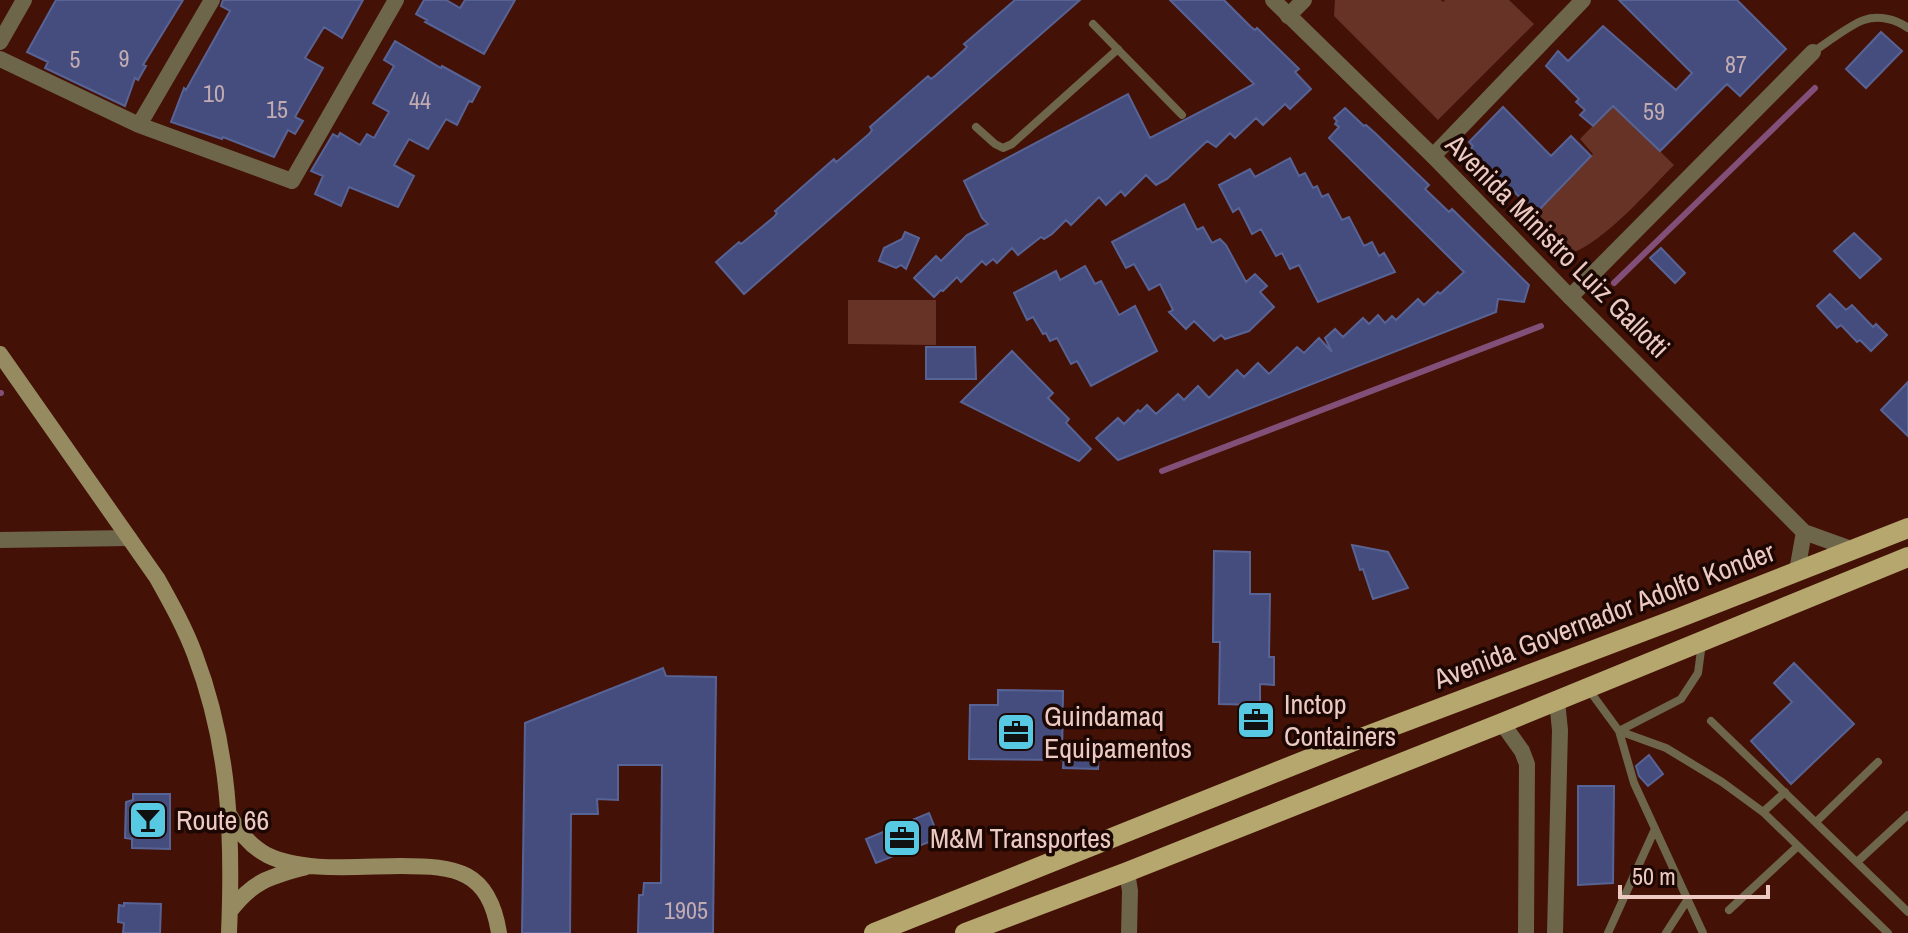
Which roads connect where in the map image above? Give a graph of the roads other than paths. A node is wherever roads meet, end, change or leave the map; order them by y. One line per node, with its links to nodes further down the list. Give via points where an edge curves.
1 (24, 0): 10 (street)
2 (212, 0): 15 (street)
3 (396, 0): 15 (street, via 292,181)
4 (1273, 0): 7 (street, Avenida Ministro Luiz Gallotti)
5 (1304, 0): 7 (street)
6 (1583, 0): 17 (street)
7 (1288, 16): 17 (street, Avenida Ministro Luiz Gallotti)
8 (1093, 24): 11 (lane)
9 (1908, 28): 12 (lane, via 1884,18 1863,20)
10 (0, 42)
11 (1118, 49): 14 (lane); 16 (lane, via 1012,144 1003,148)
12 (1813, 52): 18 (street)
13 (0, 59): 15 (street)
14 (1182, 115)
15 (139, 125)
16 (976, 127)
17 (1433, 156): 18 (street, Avenida Ministro Luiz Gallotti)
18 (1570, 297): 21 (street, Avenida Ministro Luiz Gallotti)
19 (0, 354): 22 (main road)
20 (1908, 528): 24 (main road, Avenida Governador Adolfo Konder)
21 (1804, 532): 24 (street, Avenida Ministro Luiz Gallotti); 26 (street)
22 (129, 538): 23 (street); 37 (main road, via 157,578 195,655 218,731)
23 (0, 540)
24 (1854, 550): 26 (main road, Avenida Governador Adolfo Konder)
25 (1908, 557): 27 (main road, Avenida Governador Adolfo Konder)
26 (1797, 571): 52 (main road, Avenida Governador Adolfo Konder)
27 (1702, 641): 28 (main road, Avenida Governador Adolfo Konder); 32 (lane, via 1698,673 1681,699)
28 (1588, 688): 29 (main road, Avenida Governador Adolfo Konder); 32 (lane)
29 (1557, 701): 31 (main road, Avenida Governador Adolfo Konder); 55 (street)
30 (1711, 721): 34 (lane)
31 (1502, 723): 43 (main road, Avenida Governador Adolfo Konder); 54 (street, via 1527,764)
32 (1619, 731): 35 (lane, via 1666,748); 39 (lane)
33 (1878, 762): 38 (lane)
34 (1785, 792): 35 (lane); 38 (lane)
35 (1763, 812): 40 (lane)
36 (1908, 815): 41 (lane)
37 (230, 816): 42 (main road, via 256,848); 46 (main road)
38 (1816, 822): 41 (lane)
39 (1655, 829): 44 (lane); 56 (lane)
40 (1798, 846): 45 (lane); 49 (lane)
41 (1857, 862): 47 (lane)
42 (309, 866): 46 (main road, via 260,882); 51 (main road, via 435,866 457,871 486,893)
43 (1127, 872): 48 (main road, Avenida Governador Adolfo Konder); 53 (street)
44 (1688, 899): 57 (lane); 58 (lane)
45 (1729, 910)
46 (230, 911): 50 (main road)
47 (1908, 912)
48 (974, 931)
49 (1884, 932)
50 (229, 933)
51 (499, 933)
52 (874, 933)
53 (1129, 933)
54 (1526, 933)
55 (1555, 933)
56 (1608, 933)
57 (1666, 933)
58 (1703, 933)

